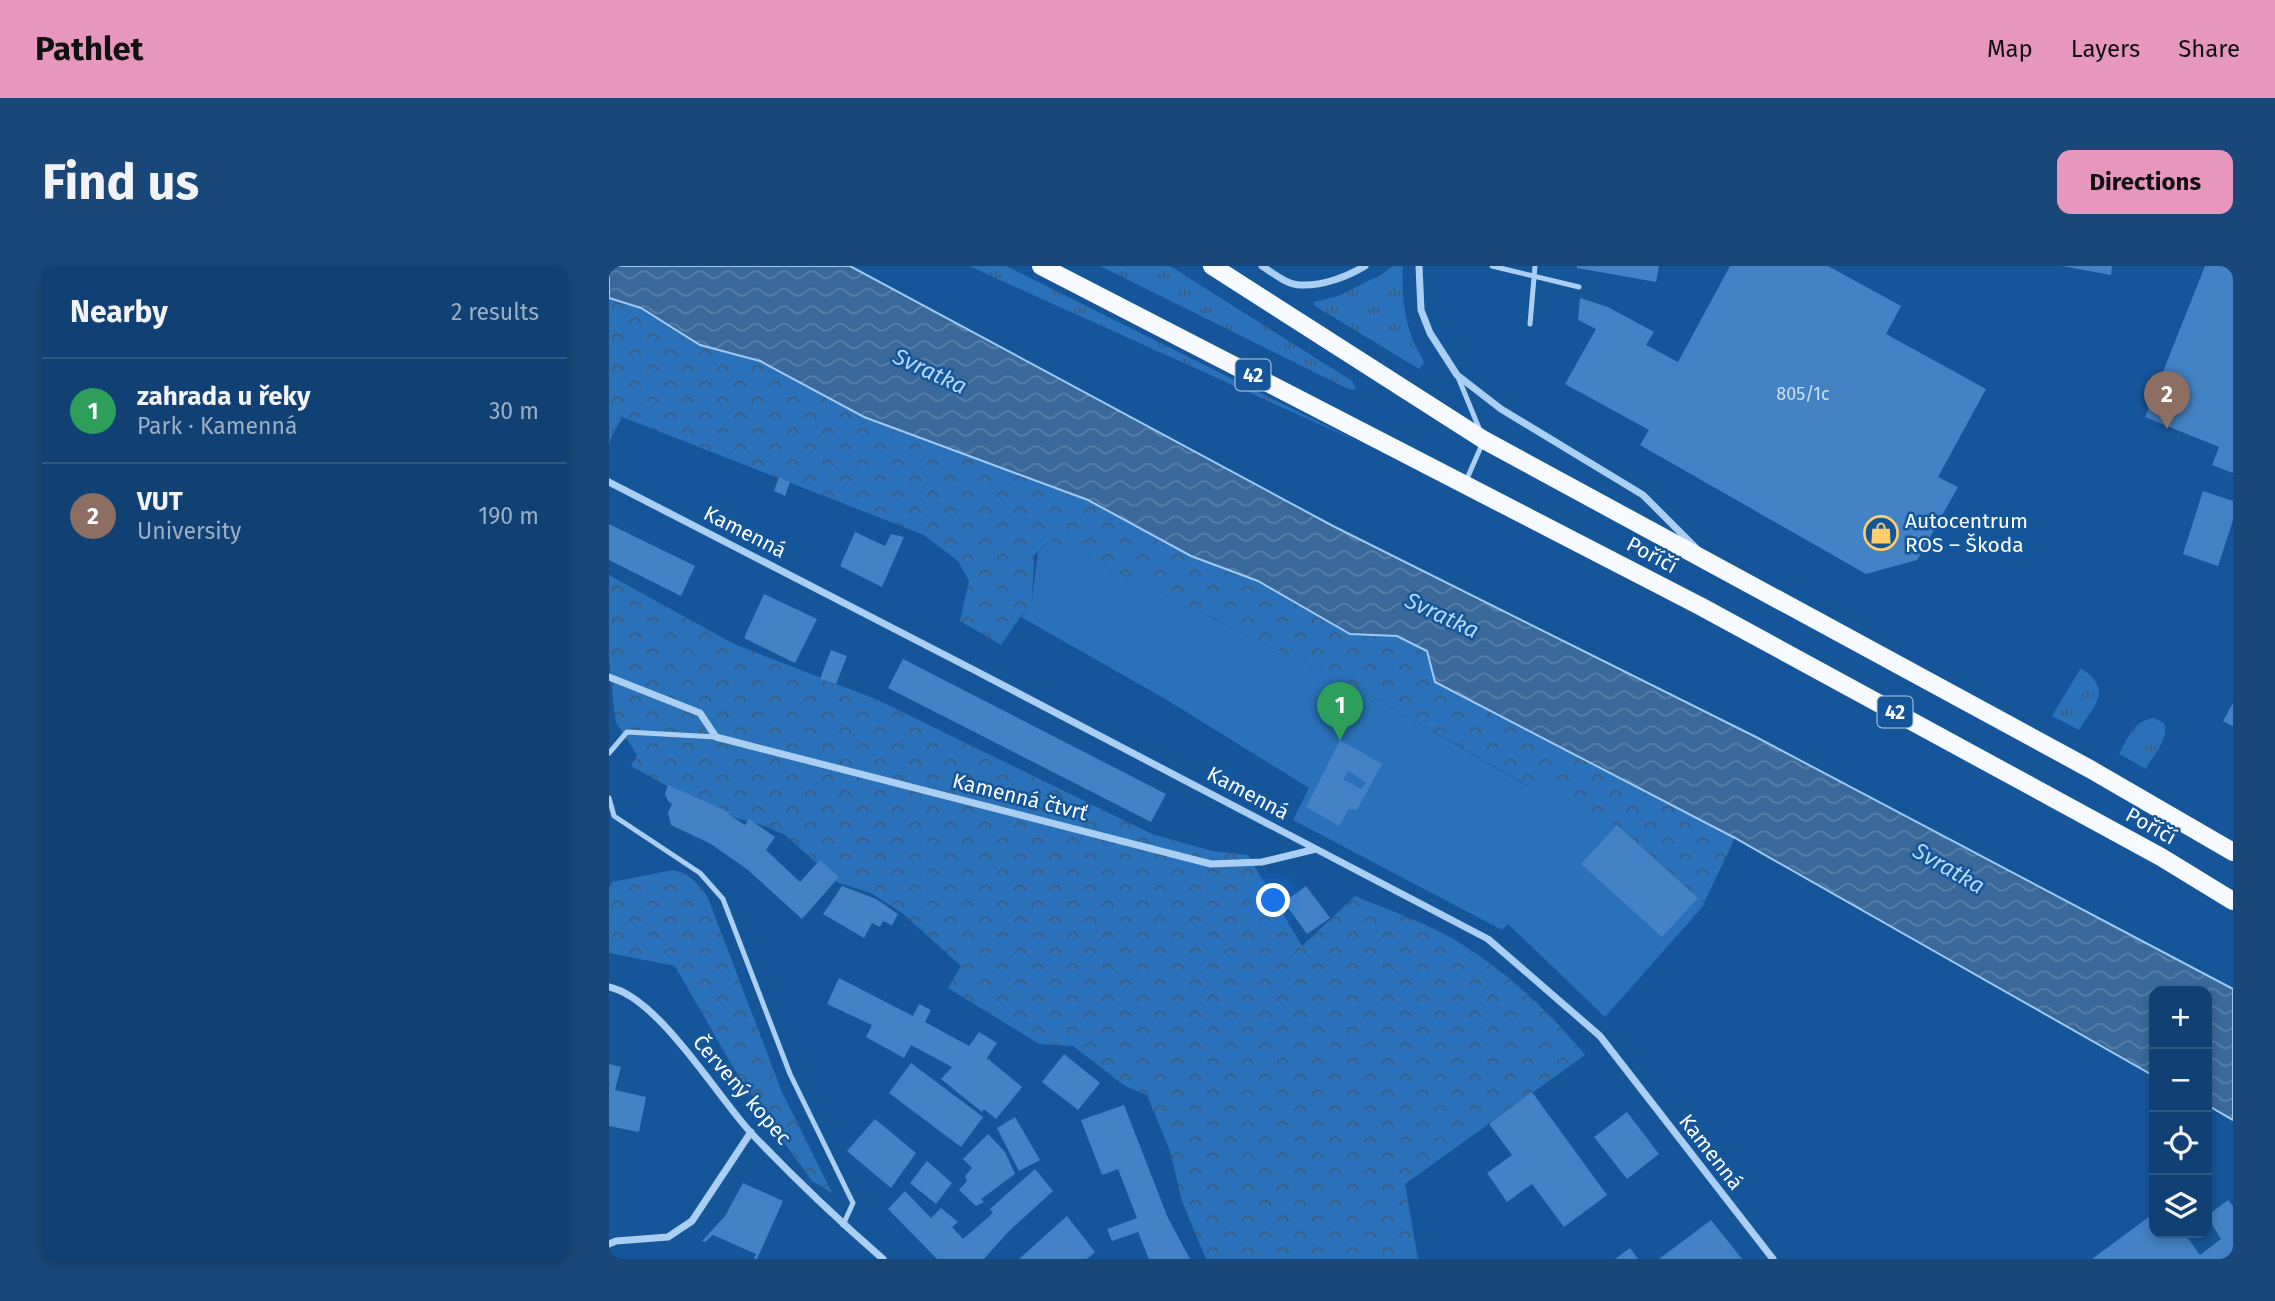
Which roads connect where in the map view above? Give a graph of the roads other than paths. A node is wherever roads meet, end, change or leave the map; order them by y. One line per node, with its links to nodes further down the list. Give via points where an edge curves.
1 (1041, 266): 14 (main road, Poříčí / 42)
2 (1212, 266): 12 (main road, Poříčí / 42)
3 (1262, 266): 4 (street, via 1300,286)
4 (1365, 266)
5 (1419, 266): 11 (street, Poříčí, via 1421,310)
6 (1492, 266): 8 (lane)
7 (1535, 266): 8 (lane)
8 (1535, 276): 9 (lane); 10 (lane)
9 (1579, 287)
10 (1530, 324)
11 (1457, 375): 12 (lane); 15 (street, Poříčí, via 1501,409 1643,495)
12 (1484, 440): 14 (lane); 15 (main road, Poříčí / 42)
13 (609, 482): 20 (street, Kamenná)
14 (1465, 484): 22 (main road, Poříčí / 42, via 1713,613 2161,857)
15 (1712, 564): 21 (main road, Poříčí / 42)
16 (609, 677): 17 (street, via 700,713)
17 (716, 737): 18 (lane, Kamenná čtvrť, via 627,732); 20 (street, Kamenná čtvrť, via 1211,864 1262,862)
18 (609, 753)
19 (609, 798): 25 (lane, via 614,816 701,873 723,900 790,1074 853,1203)
20 (1316, 849): 28 (street, Kamenná, via 1488,939 1600,1036)
21 (2233, 852)
22 (2233, 901)
23 (609, 987): 24 (street, Červený kopec, via 623,990 661,1021)
24 (751, 1132): 25 (street, Červený kopec); 26 (street, via 692,1221 668,1237)
25 (843, 1225): 27 (street)
26 (609, 1244)
27 (883, 1259)
28 (1773, 1259)

